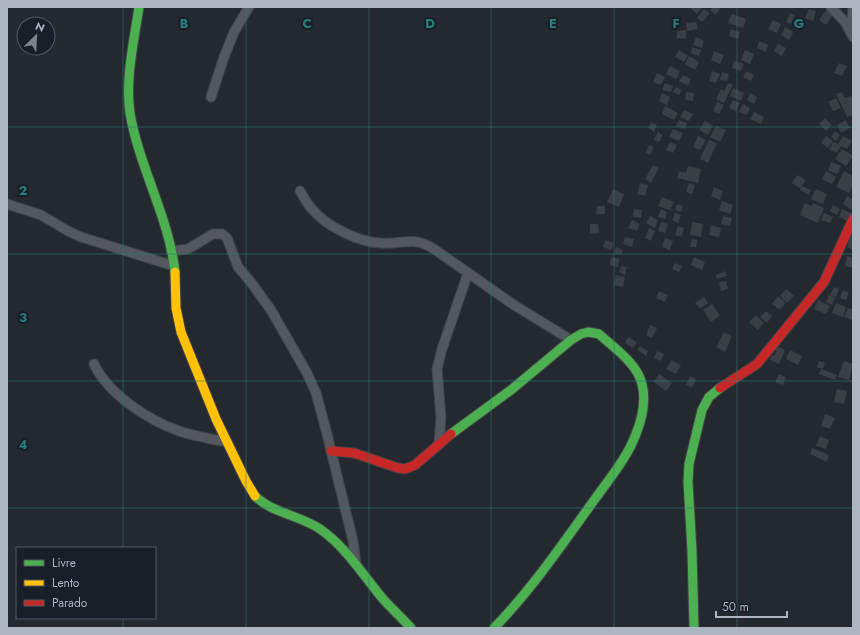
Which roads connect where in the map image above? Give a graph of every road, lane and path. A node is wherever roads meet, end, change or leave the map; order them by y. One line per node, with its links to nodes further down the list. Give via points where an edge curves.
1 (139, 7): 11 (street, via 131,64 130,112)
2 (249, 7): 7 (street, via 234,32)
3 (831, 7): 6 (street, via 846,22)
4 (853, 8): 5 (street)
5 (853, 31)
6 (853, 37)
7 (211, 97)
8 (300, 191): 13 (street, via 318,216 350,235 380,243 422,242)
9 (7, 204): 12 (street, via 41,215 81,237)
10 (853, 219): 22 (street, via 824,282 757,364 714,392 702,410 688,482)
11 (171, 252): 12 (street); 18 (street, via 188,248 213,234 222,234 227,238 238,267 271,310 307,373 316,393)
12 (174, 266): 16 (street, via 176,308 181,332)
13 (468, 273): 14 (street); 17 (street, via 437,369 441,418)
14 (571, 340): 17 (street, via 511,390); 21 (street, via 582,333 593,331 636,368 642,382 642,416 636,436 613,476 571,534)
15 (94, 364): 16 (street, via 116,392 148,416 180,431)
16 (227, 442): 19 (street, via 246,481 262,503 316,526)
17 (439, 444): 18 (street, via 415,465 405,469 354,453)
18 (330, 451): 19 (street)
19 (357, 564): 20 (street, via 384,600)
20 (411, 628)
21 (494, 628)
22 (694, 628)

